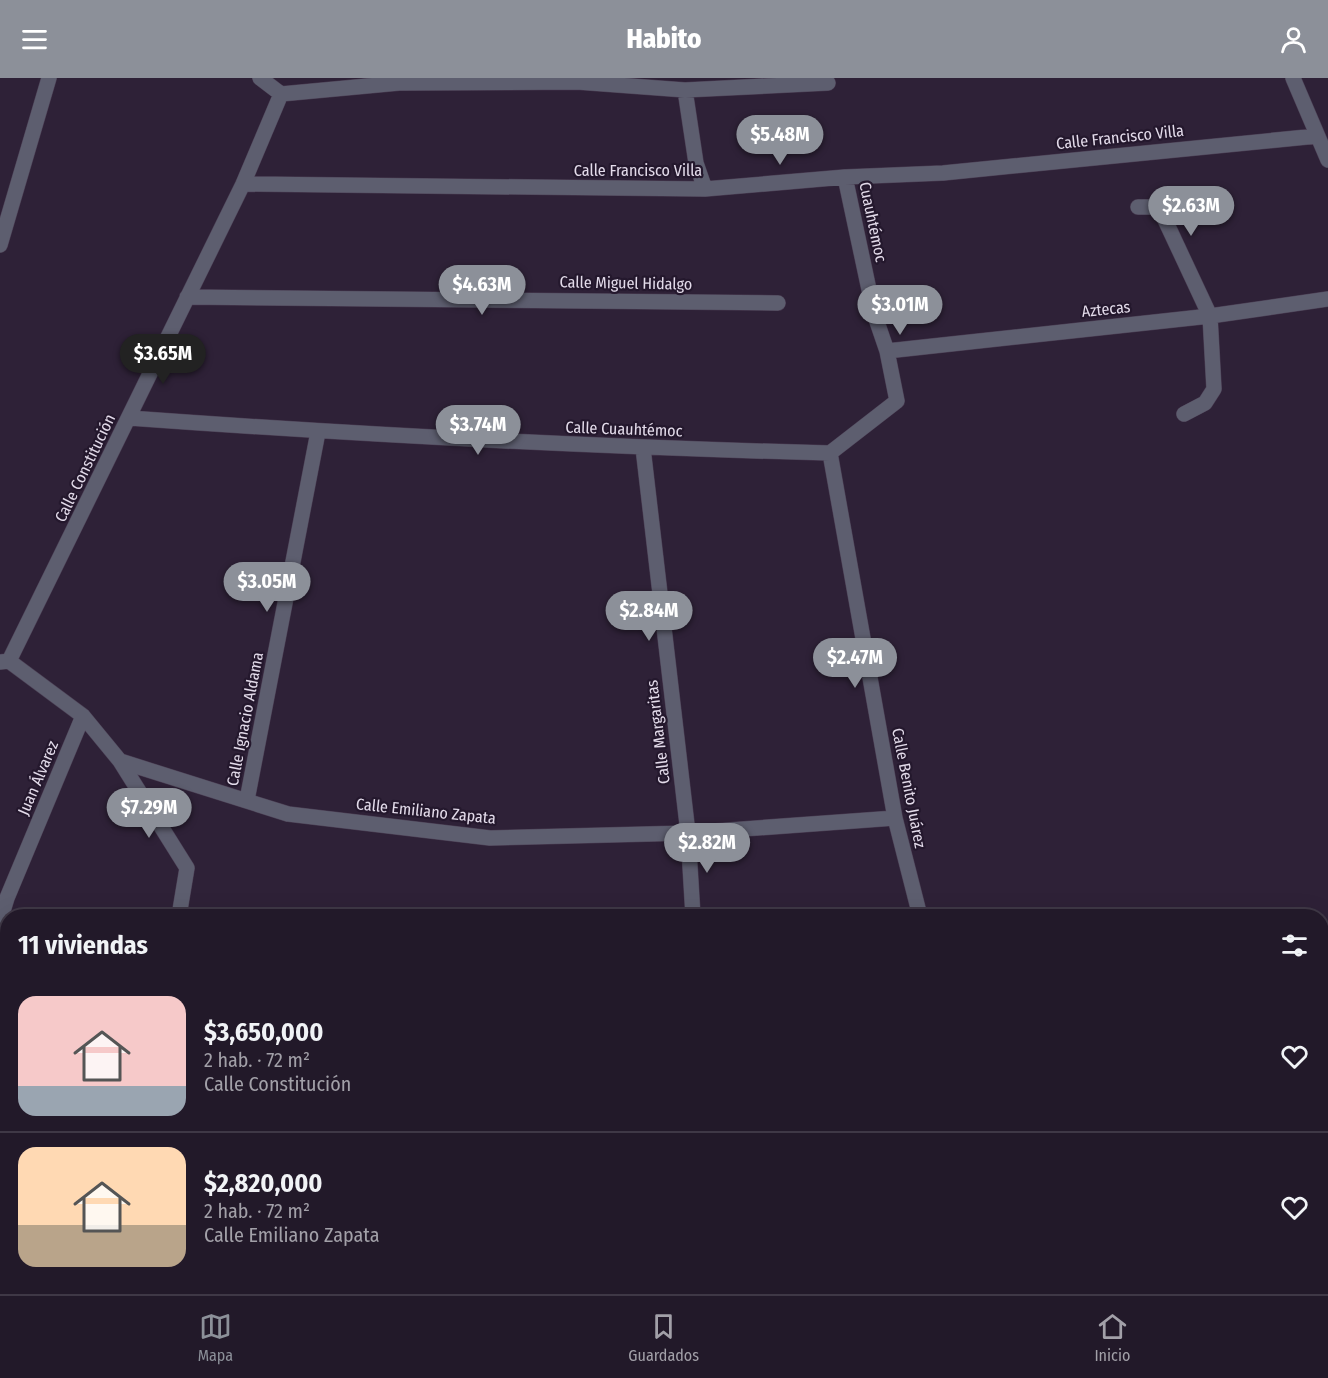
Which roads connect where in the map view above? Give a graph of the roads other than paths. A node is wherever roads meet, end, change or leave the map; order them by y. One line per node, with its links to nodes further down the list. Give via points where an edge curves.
1 (49, 78): 15 (street)
2 (260, 78): 8 (street)
3 (1293, 78): 9 (street)
4 (578, 80): 5 (street); 7 (street)
5 (399, 81): 8 (street)
6 (828, 83): 7 (street)
7 (685, 90): 13 (street, via 696,163)
8 (281, 94): 12 (street, Calle Constitución)
9 (1317, 136): 10 (street); 11 (street, Calle Francisco Villa, via 943,173)
10 (1328, 160)
11 (845, 177): 13 (street, Calle Francisco Villa); 20 (street, Cuauhtémoc, via 874,314)
12 (243, 184): 13 (street, Calle Francisco Villa); 16 (street, Calle Constitución)
13 (705, 189)
14 (1138, 207): 19 (street, via 1158,207)
15 (0, 244)
16 (187, 297): 18 (street, Calle Miguel Hidalgo); 22 (street, Calle Constitución)
17 (1328, 299): 19 (street, Aztecas)
18 (778, 303)
19 (1210, 316): 20 (street, Aztecas); 21 (street, via 1214,389 1205,403)
20 (887, 351): 25 (street, Cuauhtémoc, via 897,401)
21 (1184, 414)
22 (129, 418): 23 (street, Calle Cuauhtémoc); 26 (street, Calle Constitución)
23 (318, 432): 24 (street, Calle Cuauhtémoc); 29 (street, Calle Ignacio Aldama)
24 (642, 448): 25 (street, Calle Cuauhtémoc); 31 (street, Calle Margaritas)
25 (830, 453): 30 (street, Calle Benito Juárez)
26 (5, 662): 27 (street)
27 (83, 716): 28 (street); 32 (street, Juan Álvarez)
28 (120, 761): 29 (street, Calle Emiliano Zapata); 33 (street, via 188,868)
29 (247, 801): 31 (street, Calle Emiliano Zapata, via 288,814 490,838)
30 (895, 818): 31 (street, Calle Emiliano Zapata); 35 (street, Calle Benito Juárez)
31 (688, 832): 34 (street, Calle Margaritas)
32 (4, 909)
33 (180, 909)
34 (693, 909)
35 (918, 909)

